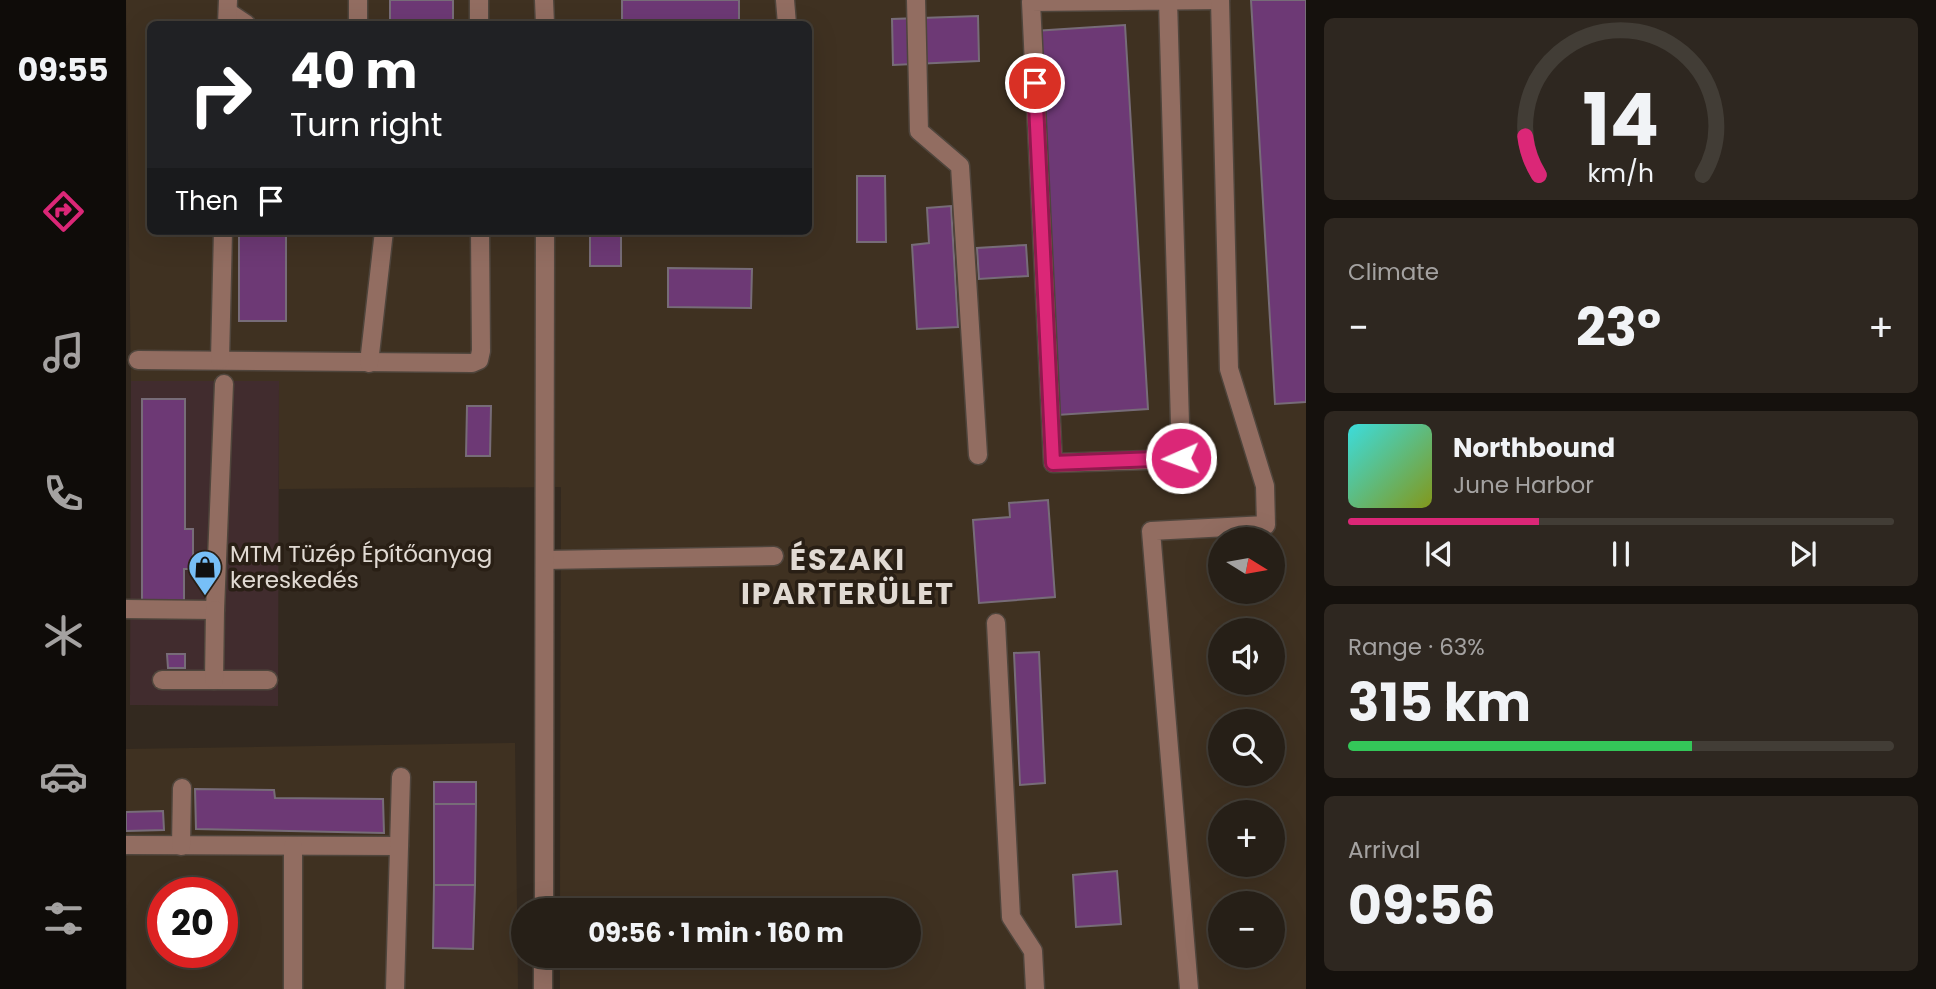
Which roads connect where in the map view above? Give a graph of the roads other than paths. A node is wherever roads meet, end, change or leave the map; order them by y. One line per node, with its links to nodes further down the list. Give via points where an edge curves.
1 (358, 0): 8 (lane)
2 (479, 0): 9 (lane)
3 (544, 0): 10 (lane)
4 (785, 0): 11 (lane)
5 (916, 0): 20 (lane, via 919,131 961,166)
6 (1168, 0): 6 (lane, via 1031,2 1053,463 1181,458); 7 (lane)
7 (1220, 0): 41 (lane, via 1229,369 1265,486 1266,525 1151,531)
8 (358, 21)
9 (479, 21)
10 (545, 21)
11 (787, 21)
12 (223, 235): 17 (lane)
13 (384, 235): 18 (lane)
14 (480, 235): 18 (lane, via 479,360)
15 (545, 235): 22 (lane)
16 (138, 360): 17 (lane)
17 (220, 360): 18 (lane)
18 (369, 363)
19 (224, 384): 24 (lane)
20 (978, 455)
21 (774, 556): 22 (lane)
22 (545, 560): 35 (lane)
23 (126, 609): 24 (lane)
24 (215, 610): 27 (lane)
25 (996, 623): 40 (lane, via 1011,917 1033,951)
26 (162, 680): 27 (lane)
27 (214, 680): 28 (lane)
28 (268, 680)
29 (401, 777): 34 (lane)
30 (182, 788): 32 (lane)
31 (126, 845): 32 (lane)
32 (181, 846): 33 (lane)
33 (293, 846): 34 (lane); 37 (lane)
34 (399, 846): 38 (lane)
35 (544, 898)
36 (544, 968): 39 (lane)
37 (293, 989)
38 (395, 989)
39 (543, 989)
40 (1035, 989)
41 (1189, 989)

